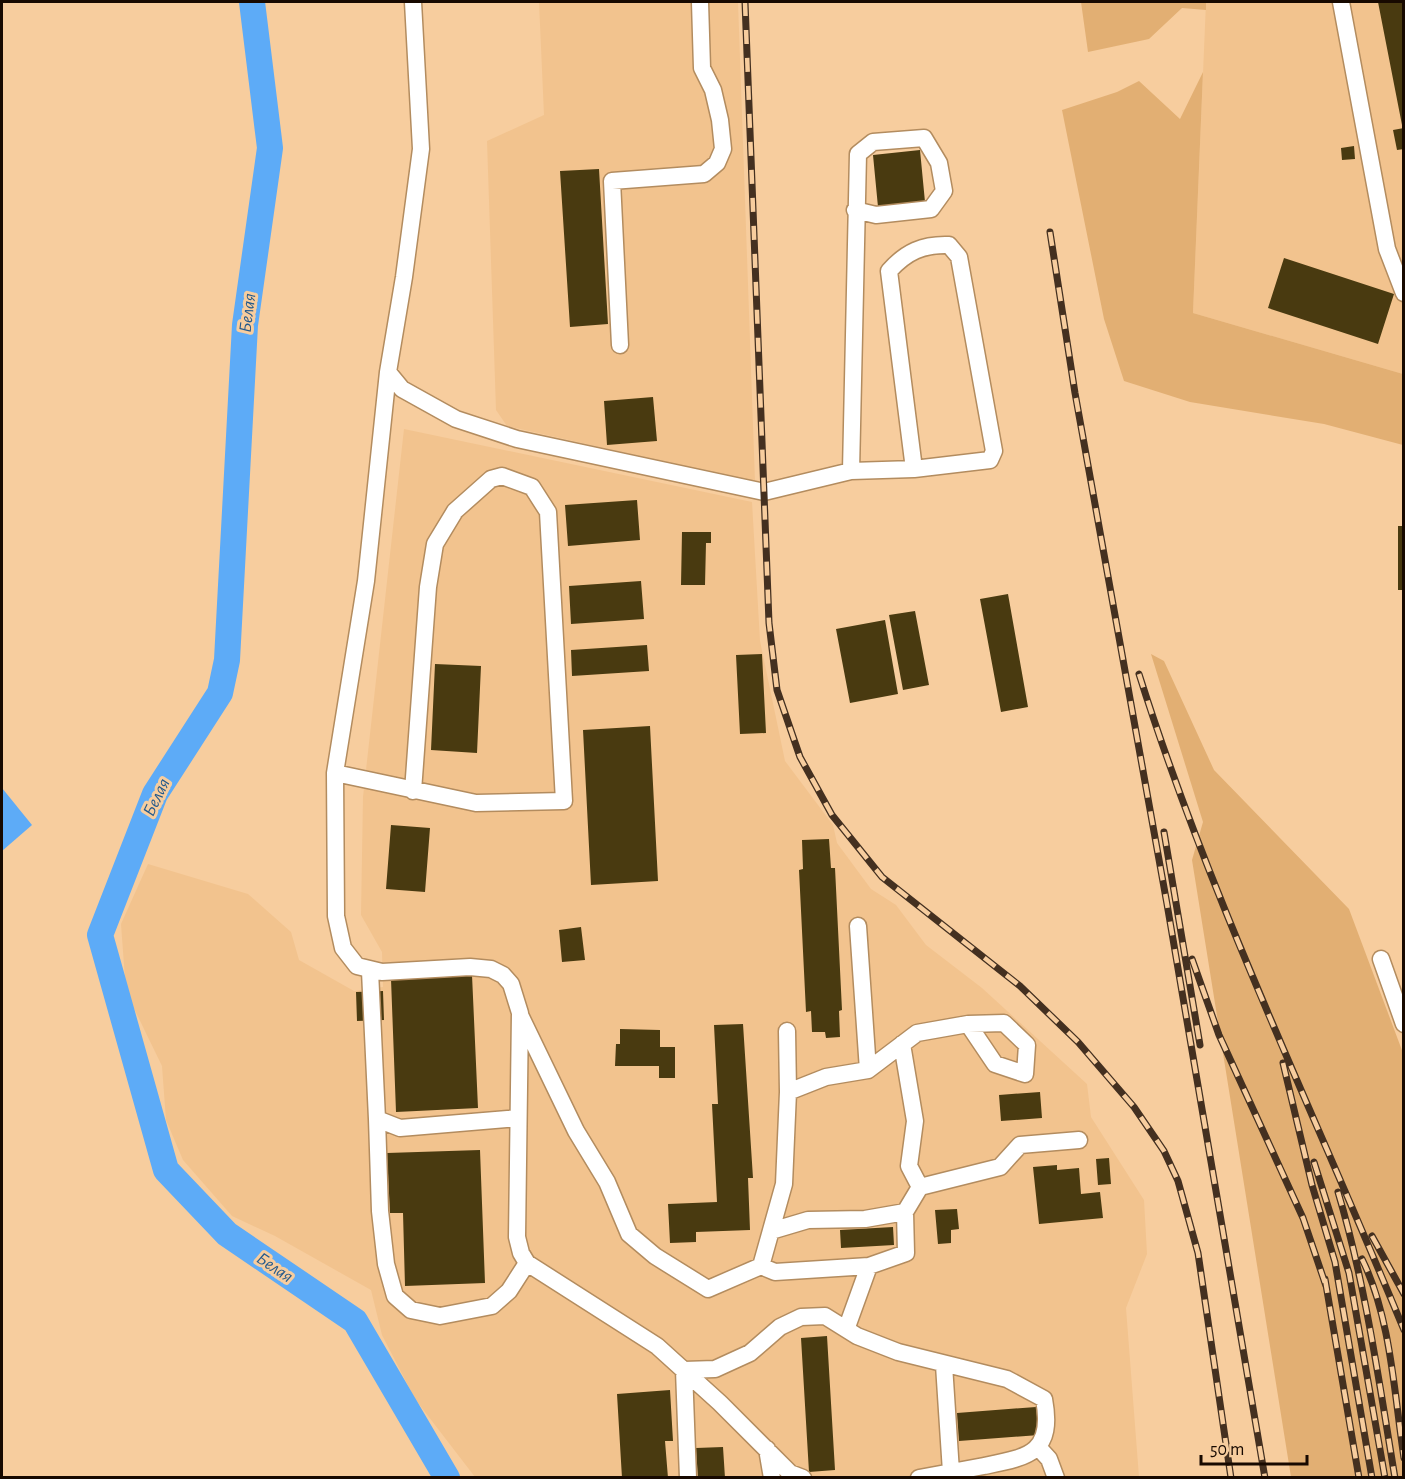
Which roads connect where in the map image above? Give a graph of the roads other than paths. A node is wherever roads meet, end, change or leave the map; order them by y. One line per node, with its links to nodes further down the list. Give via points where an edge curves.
1 (413, 2): 7 (lane, via 421,149)
2 (700, 2): 6 (lane, via 702,68 713,90 723,149 717,163 704,174 612,180)
3 (1341, 2): 5 (lane, via 1386,249)
4 (855, 210): 4 (lane, via 858,154 873,142 924,138 939,163 944,191 931,209 876,215); 9 (lane)
5 (1404, 293)
6 (620, 345)
7 (388, 372): 9 (lane, via 402,389 456,419 517,439 677,475 764,492); 10 (lane, via 366,581)
8 (914, 469): 8 (lane, via 990,460 994,451 959,257 949,245 932,244 904,254 889,271); 9 (lane)
9 (851, 471)
10 (335, 773): 11 (lane); 14 (lane, via 337,928 348,957)
11 (413, 791): 11 (lane, via 476,802 564,801 548,512 532,487 502,476 491,479 455,511 435,543 428,587)
12 (858, 926): 20 (lane)
13 (1381, 959): 17 (lane)
14 (370, 971): 15 (lane, via 491,969 511,984); 23 (lane)
15 (519, 1013): 22 (lane); 29 (lane, via 630,1234 655,1256 708,1289)
16 (968, 1024): 19 (lane, via 917,1033)
17 (1404, 1024)
18 (786, 1031): 21 (lane)
19 (902, 1044): 20 (lane); 25 (lane, via 915,1121 909,1166)
20 (868, 1070): 21 (lane, via 826,1077)
21 (788, 1092): 27 (lane, via 784,1184)
22 (518, 1118): 23 (lane, via 400,1128); 28 (lane, via 517,1237)
23 (377, 1119): 28 (lane, via 380,1211 386,1264 395,1296 411,1310 440,1316 492,1306 509,1290)
24 (1079, 1140): 25 (lane, via 1020,1145 1000,1167)
25 (920, 1187): 26 (lane)
26 (905, 1212): 27 (lane, via 865,1219 807,1220); 30 (lane, via 906,1253)
27 (771, 1231): 29 (lane)
28 (527, 1263): 33 (lane, via 657,1346)
29 (761, 1266): 30 (lane, via 775,1272)
30 (869, 1266): 31 (lane)
31 (847, 1327): 32 (lane, via 857,1336); 33 (lane, via 825,1316 801,1317 780,1327 733,1362 715,1369)
32 (944, 1365): 34 (lane, via 1007,1378 1044,1399 1048,1416 1046,1434); 36 (lane)
33 (684, 1370): 35 (lane); 37 (lane)
34 (1038, 1447): 36 (lane, via 1023,1458); 41 (lane, via 1049,1459)
35 (767, 1449): 38 (lane); 39 (lane, via 790,1473)
36 (951, 1472): 40 (lane)
37 (688, 1478)
38 (772, 1478)
39 (803, 1478)
40 (919, 1478)
41 (1056, 1478)

